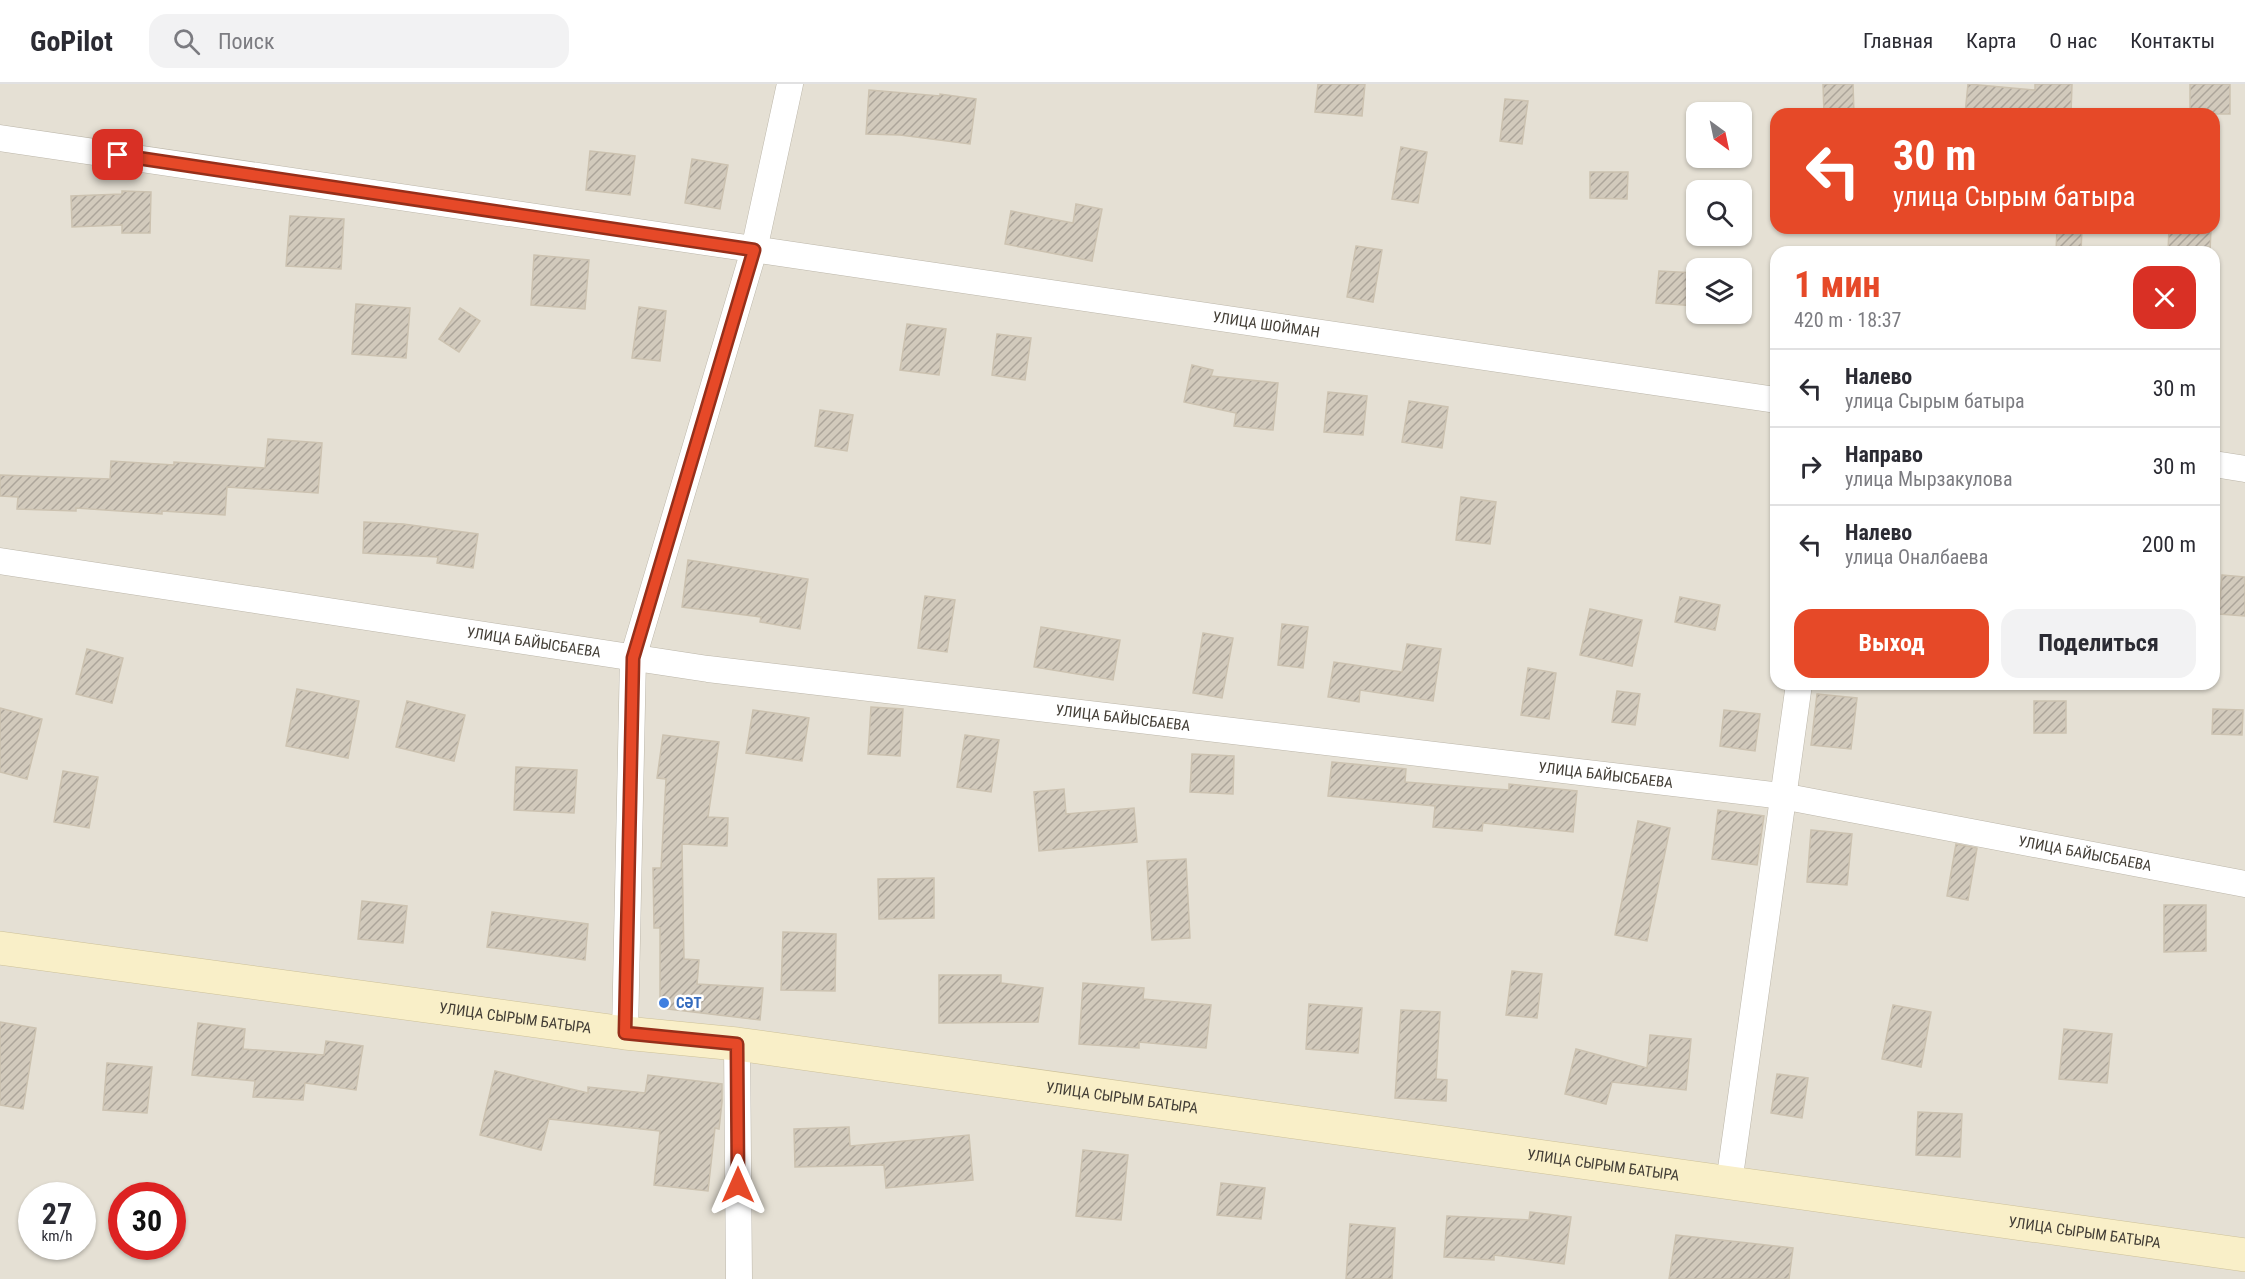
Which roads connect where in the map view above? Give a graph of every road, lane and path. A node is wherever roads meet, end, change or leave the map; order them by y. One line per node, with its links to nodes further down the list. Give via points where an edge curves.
1 (790, 84): 3 (street)
2 (0, 138): 3 (street, УЛИЦА ШОЙМАН)
3 (756, 250): 4 (street, УЛИЦА ШОЙМАН); 8 (street)
4 (1770, 399)
5 (2220, 465): 6 (street)
6 (2245, 469)
7 (0, 561): 8 (street, УЛИЦА БАЙЫСБАЕВА)
8 (633, 658): 10 (street, УЛИЦА БАЙЫСБАЕВА); 13 (street)
9 (1798, 690): 10 (street)
10 (1782, 796): 11 (street, УЛИЦА БАЙЫСБАЕВА); 15 (street)
11 (2245, 884)
12 (0, 948): 13 (street, УЛИЦА СЫРЫМ БАТЫРА)
13 (625, 1033): 14 (street, УЛИЦА СЫРЫМ БАТЫРА)
14 (737, 1044): 15 (street, УЛИЦА СЫРЫМ БАТЫРА); 17 (street)
15 (1729, 1183): 16 (street, УЛИЦА СЫРЫМ БАТЫРА)
16 (2245, 1255)
17 (739, 1279)

